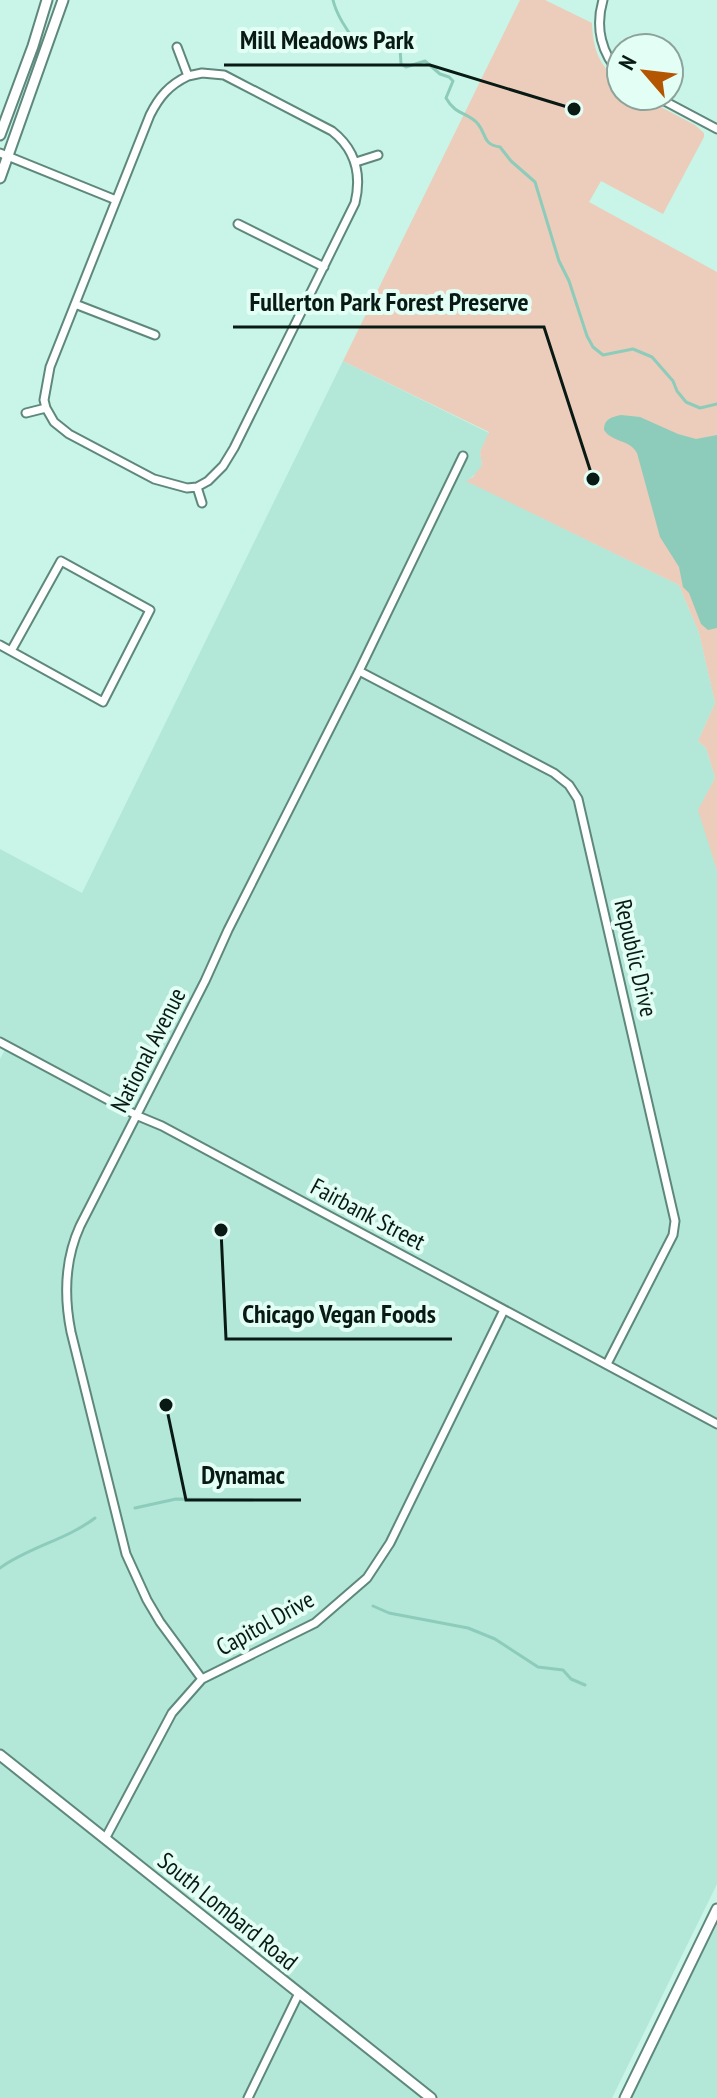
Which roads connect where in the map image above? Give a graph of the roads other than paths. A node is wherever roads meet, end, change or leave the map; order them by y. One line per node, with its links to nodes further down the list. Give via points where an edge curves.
1 (47, 0): 9 (street)
2 (63, 0): 10 (street)
3 (603, 0): 5 (street, via 599,23)
4 (177, 47): 6 (street)
5 (605, 49)
6 (188, 76): 12 (street, via 230,77 332,131); 14 (street, via 170,86 155,105)
7 (685, 112): 8 (street)
8 (717, 129)
9 (0, 135)
10 (4, 155): 13 (street); 14 (street)
11 (378, 155): 12 (street)
12 (356, 162): 16 (street, via 355,203)
13 (0, 178)
14 (116, 200): 17 (street)
15 (238, 224): 16 (street)
16 (324, 267): 22 (street, via 234,448 223,466)
17 (75, 304): 18 (street); 19 (street, via 50,367)
18 (155, 335)
19 (46, 408): 20 (street); 22 (street, via 69,434 154,479)
20 (26, 413)
21 (463, 456): 26 (street, National Avenue)
22 (197, 487): 23 (street)
23 (202, 503)
24 (0, 645): 25 (street)
25 (11, 651): 25 (street, via 103,702 150,610 61,561)
26 (359, 671): 28 (street, National Avenue); 30 (street, Republic Drive, via 554,773 578,799 675,1221 673,1235)
27 (0, 1042): 28 (street, Fairbank Street)
28 (138, 1116): 29 (street, Fairbank Street); 32 (street, National Avenue, via 76,1236 66,1306 126,1554 160,1622)
29 (504, 1310): 30 (street, Fairbank Street); 32 (street, Capitol Drive, via 390,1543 367,1578 315,1623)
30 (607, 1364): 31 (street, Fairbank Street)
31 (717, 1424)
32 (202, 1679): 34 (street, Capitol Drive, via 172,1713)
33 (0, 1755): 34 (street, South Lombard Road)
34 (105, 1839): 36 (street, South Lombard Road)
35 (717, 1909): 39 (street)
36 (299, 1993): 37 (street); 38 (street, South Lombard Road)
37 (248, 2098)
38 (431, 2098)
39 (625, 2098)

